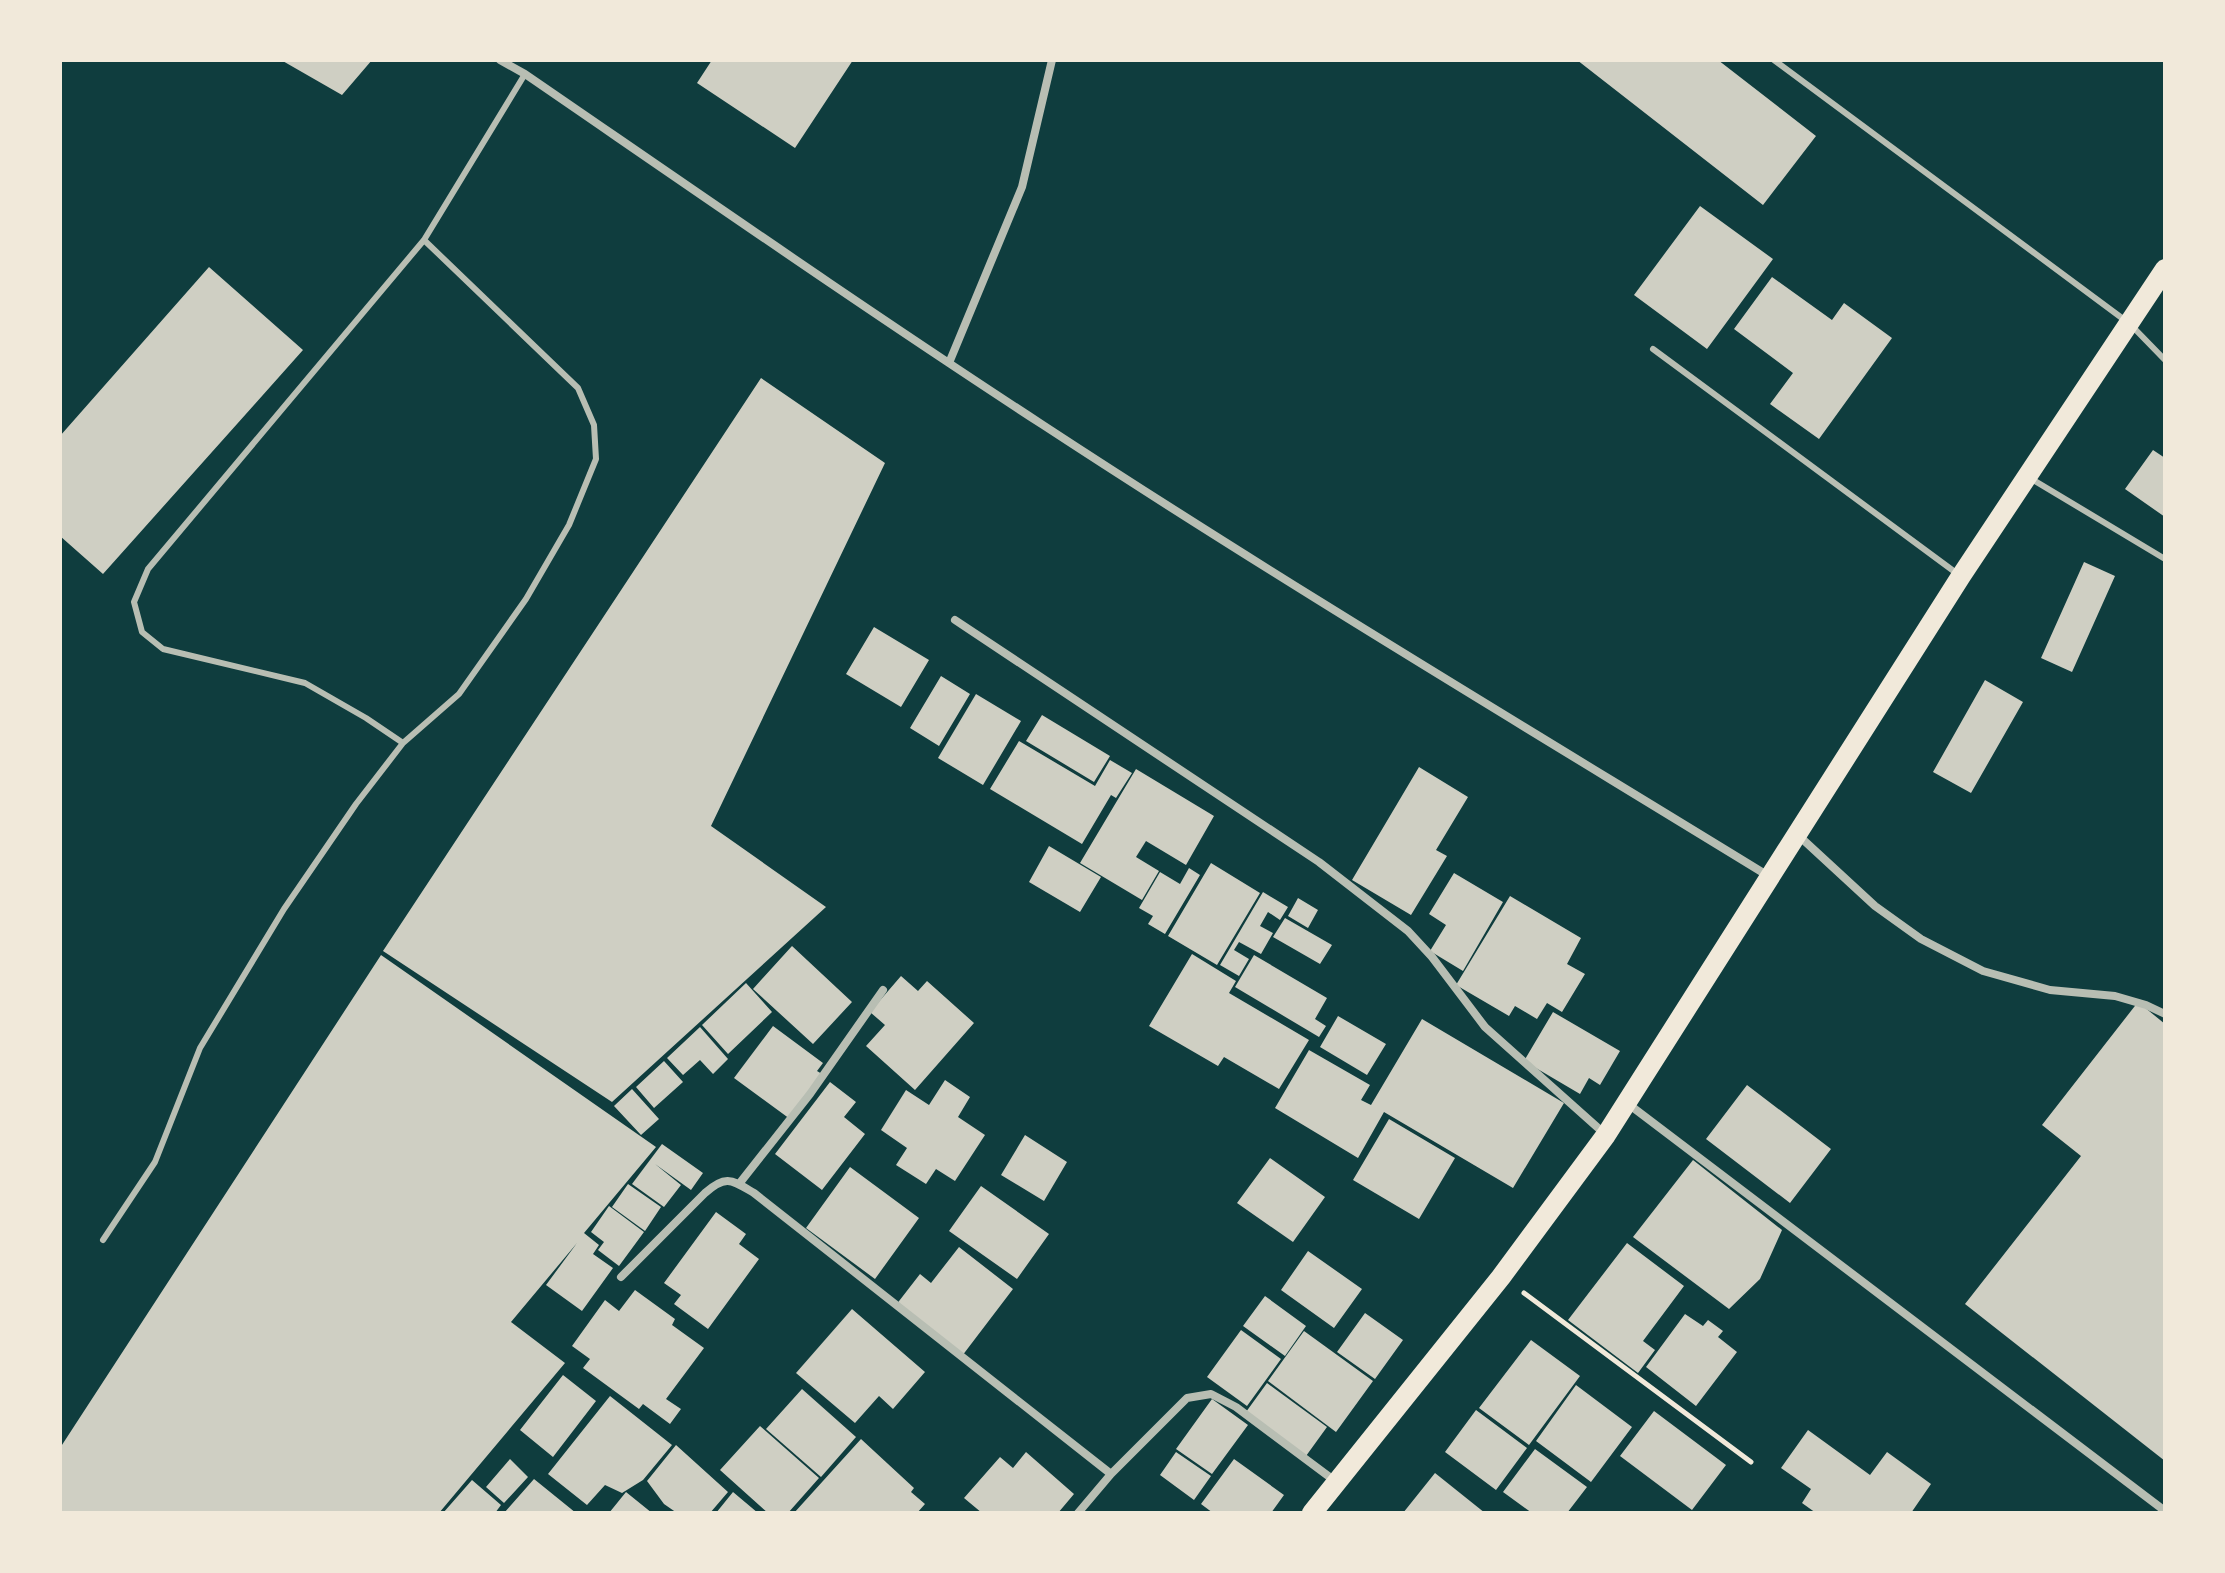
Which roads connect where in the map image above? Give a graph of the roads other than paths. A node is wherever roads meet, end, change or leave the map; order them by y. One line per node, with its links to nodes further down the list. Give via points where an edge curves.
1 (500, 60): 4 (street)
2 (1052, 60): 10 (street, via 1022,187)
3 (1774, 60): 7 (lane)
4 (525, 74): 5 (lane); 10 (street)
5 (424, 240): 15 (lane, via 578,388 594,425 596,459 569,525 526,599 459,694); 15 (lane, via 148,569 134,602 142,632 163,649 305,683)
6 (2165, 269): 7 (main road)
7 (2130, 324): 9 (lane); 11 (main road)
8 (1653, 349): 13 (lane)
9 (2165, 360)
10 (949, 363): 17 (street, via 1361,626)
11 (2026, 476): 12 (lane); 13 (main road)
12 (2165, 559)
13 (1961, 576): 16 (main road)
14 (955, 620): 21 (street, via 1376,904 1432,957 1485,1027)
15 (403, 743): 23 (lane, via 284,909 200,1048 155,1162)
16 (1797, 834): 17 (main road); 19 (street, via 1875,906 1921,939 1983,971 2050,990 2115,996)
17 (1770, 877): 20 (main road)
18 (883, 990): 22 (street)
19 (2165, 1014)
20 (1626, 1103): 21 (main road); 27 (street)
21 (1606, 1135): 26 (main road, via 1501,1277)
22 (739, 1184): 24 (street, via 718,1181); 25 (street)
23 (103, 1240)
24 (621, 1277)
25 (1111, 1474): 26 (street, via 1187,1398 1211,1394); 28 (street)
26 (1337, 1482): 29 (main road)
27 (2165, 1511)
28 (1078, 1513)
29 (1312, 1513)

